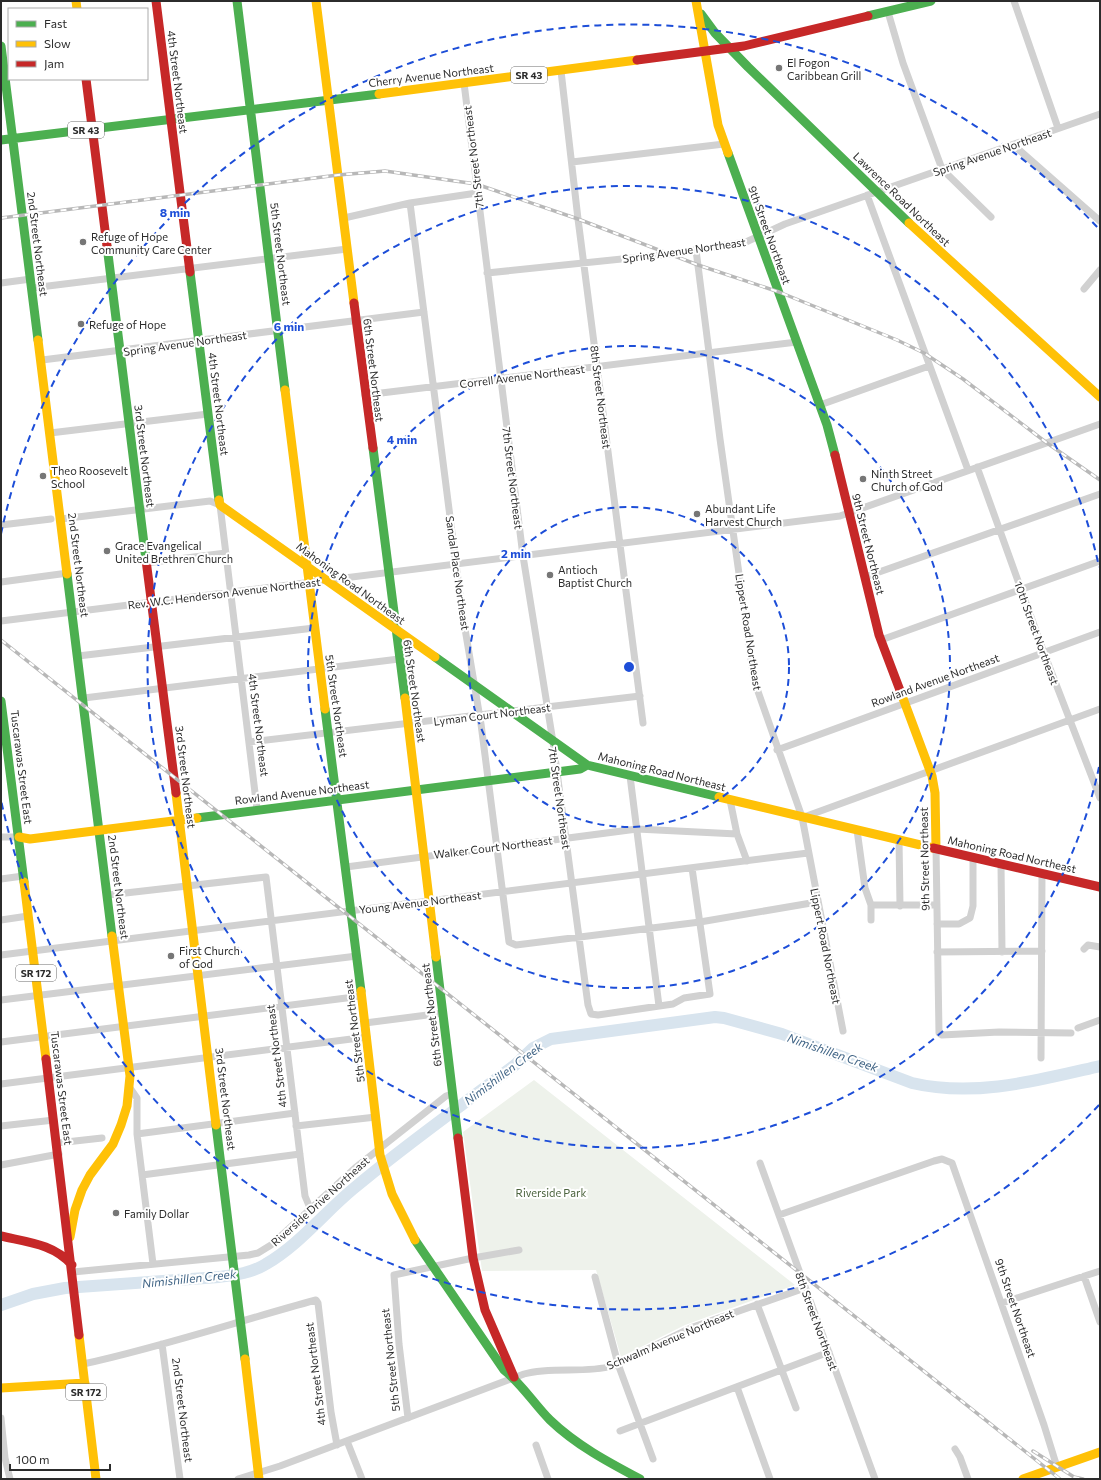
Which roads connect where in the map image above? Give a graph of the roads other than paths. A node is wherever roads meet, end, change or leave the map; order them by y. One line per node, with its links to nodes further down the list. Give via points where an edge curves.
1 (156, 1): 17 (main road, 4th Street Northeast)
2 (237, 1): 15 (main road, 5th Street Northeast)
3 (316, 1): 14 (main road, 6th Street Northeast)
4 (930, 1): 7 (main road, Cherry Avenue Northeast / SR 43)
5 (1014, 1): 18 (street)
6 (697, 5): 9 (main road, Lawrence Road Northeast, via 707,24); 10 (main road, 9th Street Northeast)
7 (888, 12): 9 (main road, Cherry Avenue Northeast / SR 43); 25 (street, via 903,63)
8 (1, 46): 20 (main road, 2nd Street Northeast)
9 (730, 48): 10 (main road, Cherry Avenue Northeast / SR 43); 26 (main road, Lawrence Road Northeast)
10 (706, 52): 11 (main road, Cherry Avenue Northeast / SR 43); 22 (main road, 9th Street Northeast, via 715,115)
11 (561, 71): 13 (main road, Cherry Avenue Northeast / SR 43); 24 (street, 8th Street Northeast)
12 (86, 80): 19 (main road, 3rd Street Northeast)
13 (464, 83): 14 (main road, Cherry Avenue Northeast / SR 43); 27 (street, 7th Street Northeast)
14 (329, 100): 15 (main road, Cherry Avenue Northeast / SR 43); 31 (main road, 6th Street Northeast)
15 (251, 110): 17 (main road, Cherry Avenue Northeast / SR 43); 36 (main road, 5th Street Northeast)
16 (1100, 114): 18 (street, Spring Avenue Northeast)
17 (171, 120): 19 (main road, Cherry Avenue Northeast / SR 43); 38 (main road, 4th Street Northeast)
18 (1058, 128): 23 (street, Spring Avenue Northeast)
19 (92, 129): 20 (main road, Cherry Avenue Northeast / SR 43); 41 (main road, 3rd Street Northeast)
20 (13, 139): 21 (main road, Cherry Avenue Northeast / SR 43); 43 (main road, 2nd Street Northeast)
21 (1, 140)
22 (724, 144): 24 (street); 33 (main road, 9th Street Northeast)
23 (1015, 144): 25 (street, Spring Avenue Northeast); 32 (street)
24 (572, 162): 37 (street, 8th Street Northeast)
25 (942, 169): 26 (street, Spring Avenue Northeast); 30 (street)
26 (876, 192): 28 (street, Spring Avenue Northeast); 58 (main road, Lawrence Road Northeast)
27 (477, 193): 29 (street); 40 (street, 7th Street Northeast)
28 (867, 195): 33 (street, Spring Avenue Northeast, via 778,227); 53 (street)
29 (410, 203): 31 (street); 45 (street, Sandal Place Northeast)
30 (991, 217)
31 (344, 218): 34 (main road, 6th Street Northeast)
32 (1100, 221)
33 (758, 237): 35 (street, Spring Avenue Northeast, via 746,242); 49 (main road, 9th Street Northeast)
34 (348, 249): 36 (street); 46 (main road, 6th Street Northeast)
35 (696, 250): 37 (street, Spring Avenue Northeast); 51 (street, Lippert Road Northeast)
36 (270, 259): 38 (street); 47 (main road, 5th Street Northeast)
37 (584, 262): 40 (street, Spring Avenue Northeast); 54 (street, 8th Street Northeast)
38 (189, 268): 41 (street); 48 (main road, 4th Street Northeast)
39 (1100, 270): 44 (street)
40 (487, 273): 55 (street, 7th Street Northeast)
41 (111, 279): 43 (street); 50 (main road, 3rd Street Northeast)
42 (1, 283): 43 (street)
43 (31, 284): 52 (main road, 2nd Street Northeast)
44 (1084, 289)
45 (424, 312): 46 (street, Spring Avenue Northeast); 56 (street, Sandal Place Northeast)
46 (356, 320): 47 (street, Spring Avenue Northeast); 57 (main road, 6th Street Northeast)
47 (278, 330): 48 (street, Spring Avenue Northeast); 81 (main road, 5th Street Northeast)
48 (198, 341): 50 (street, Spring Avenue Northeast); 60 (main road, 4th Street Northeast)
49 (797, 342): 51 (street, Correll Avenue Northeast); 59 (main road, 9th Street Northeast)
50 (120, 351): 52 (street, Spring Avenue Northeast); 61 (main road, 3rd Street Northeast)
51 (709, 354): 54 (street, Correll Avenue Northeast); 73 (street, Lippert Road Northeast)
52 (42, 360): 63 (main road, 2nd Street Northeast)
53 (929, 366): 59 (street); 65 (street)
54 (597, 367): 55 (street, Correll Avenue Northeast); 75 (street, 8th Street Northeast)
55 (500, 378): 56 (street, Correll Avenue Northeast); 77 (street, 7th Street Northeast)
56 (433, 386): 57 (street, Correll Avenue Northeast); 80 (street, Sandal Place Northeast)
57 (365, 395): 83 (main road, 6th Street Northeast)
58 (1100, 397)
59 (820, 405): 69 (main road, 9th Street Northeast)
60 (208, 414): 61 (street); 67 (main road, 4th Street Northeast)
61 (129, 423): 63 (street); 68 (main road, 3rd Street Northeast)
62 (1100, 424): 64 (street, Rev. W.C. Henderson Avenue Northeast)
63 (50, 433): 71 (main road, 2nd Street Northeast)
64 (977, 467): 65 (street, Rev. W.C. Henderson Avenue Northeast); 74 (street, 10th Street Northeast)
65 (968, 470): 69 (street, Rev. W.C. Henderson Avenue Northeast)
66 (1100, 494): 74 (street)
67 (220, 505): 68 (street, via 210,501); 76 (street, 4th Street Northeast); 81 (main road, Mahoning Road Northeast)
68 (140, 509): 71 (street); 79 (main road, 3rd Street Northeast)
69 (850, 513): 73 (street, Rev. W.C. Henderson Avenue Northeast); 84 (main road, 9th Street Northeast)
70 (51, 519): 72 (street)
71 (61, 519): 82 (main road, 2nd Street Northeast)
72 (1, 525)
73 (733, 529): 75 (street, Rev. W.C. Henderson Avenue Northeast); 120 (street, Lippert Road Northeast, via 754,680)
74 (1000, 530): 84 (street); 88 (street, 10th Street Northeast)
75 (620, 544): 77 (street, Rev. W.C. Henderson Avenue Northeast); 106 (street, 8th Street Northeast)
76 (226, 553): 79 (street); 89 (street, 4th Street Northeast)
77 (523, 556): 80 (street, Rev. W.C. Henderson Avenue Northeast); 110 (street, 7th Street Northeast)
78 (1100, 562): 88 (street)
79 (146, 563): 90 (main road, 3rd Street Northeast)
80 (456, 564): 83 (street, Rev. W.C. Henderson Avenue Northeast); 104 (street, Sandal Place Northeast)
81 (307, 566): 85 (main road, Mahoning Road Northeast); 87 (main road, 5th Street Northeast)
82 (68, 573): 86 (street); 91 (main road, 2nd Street Northeast)
83 (388, 573): 85 (street, Rev. W.C. Henderson Avenue Northeast); 94 (main road, 6th Street Northeast)
84 (865, 577): 97 (main road, 9th Street Northeast)
85 (326, 580): 87 (street, Rev. W.C. Henderson Avenue Northeast); 94 (main road, Mahoning Road Northeast)
86 (1, 582)
87 (309, 583): 89 (street, Rev. W.C. Henderson Avenue Northeast); 93 (main road, 5th Street Northeast)
88 (1021, 590): 97 (street); 99 (street, 10th Street Northeast)
89 (231, 592): 90 (street, Rev. W.C. Henderson Avenue Northeast); 96 (street, 4th Street Northeast)
90 (151, 602): 91 (street, Rev. W.C. Henderson Avenue Northeast); 98 (main road, 3rd Street Northeast)
91 (73, 612): 92 (street, Rev. W.C. Henderson Avenue Northeast); 100 (main road, 2nd Street Northeast)
92 (1, 621)
93 (314, 628): 96 (street); 102 (main road, 5th Street Northeast)
94 (395, 630): 101 (main road, 6th Street Northeast); 104 (main road, Mahoning Road Northeast)
95 (1100, 632): 99 (street, Rowland Avenue Northeast)
96 (236, 637): 98 (street); 103 (street, 4th Street Northeast)
97 (881, 640): 109 (main road, 9th Street Northeast)
98 (157, 646): 100 (street); 105 (main road, 3rd Street Northeast)
99 (1044, 653): 109 (street, Rowland Avenue Northeast); 114 (street, 10th Street Northeast)
100 (78, 656): 107 (main road, 2nd Street Northeast)
101 (399, 659): 102 (street); 116 (main road, 6th Street Northeast)
102 (320, 668): 103 (street); 117 (main road, 5th Street Northeast)
103 (241, 678): 105 (street); 118 (street, 4th Street Northeast)
104 (475, 686): 112 (main road, Mahoning Road Northeast); 113 (street, Sandal Place Northeast)
105 (162, 687): 107 (street); 132 (main road, 3rd Street Northeast)
106 (640, 696): 110 (street, Lyman Court Northeast); 115 (street, 8th Street Northeast)
107 (84, 698): 133 (main road, 2nd Street Northeast)
108 (1, 701): 138 (main road, Tuscarawas Street East / SR 172)
109 (905, 703): 120 (street, Rowland Avenue Northeast); 122 (main road, 9th Street Northeast)
110 (547, 707): 112 (street, Lyman Court Northeast); 119 (street, 7th Street Northeast)
111 (1100, 708): 114 (street)
112 (510, 711): 113 (street, Lyman Court Northeast); 119 (main road, Mahoning Road Northeast)
113 (479, 715): 116 (street, Lyman Court Northeast); 125 (street, Sandal Place Northeast)
114 (1070, 719): 122 (street); 127 (street, 10th Street Northeast)
115 (643, 723)
116 (408, 724): 117 (street, Lyman Court Northeast); 126 (main road, 6th Street Northeast)
117 (329, 733): 118 (street, Lyman Court Northeast); 128 (main road, 5th Street Northeast)
118 (249, 742): 130 (street, 4th Street Northeast)
119 (553, 742): 121 (main road, Mahoning Road Northeast); 123 (street, 7th Street Northeast)
120 (777, 750): 131 (street, Lippert Road Northeast)
121 (587, 765): 123 (main road, Rowland Avenue Northeast, via 580,769); 124 (main road, Mahoning Road Northeast)
122 (930, 770): 131 (street); 142 (main road, 9th Street Northeast, via 935,793)
123 (557, 772): 125 (main road, Rowland Avenue Northeast); 139 (street, 7th Street Northeast)
124 (630, 776): 129 (main road, Mahoning Road Northeast); 134 (street)
125 (487, 781): 126 (main road, Rowland Avenue Northeast); 141 (street, Sandal Place Northeast)
126 (416, 790): 128 (main road, Rowland Avenue Northeast); 144 (main road, 6th Street Northeast)
127 (1100, 798)
128 (337, 800): 130 (main road, Rowland Avenue Northeast); 148 (main road, 5th Street Northeast)
129 (730, 800): 131 (main road, Mahoning Road Northeast); 136 (street)
130 (257, 809): 132 (main road, Rowland Avenue Northeast)
131 (802, 818): 135 (main road, Mahoning Road Northeast); 143 (street, Lippert Road Northeast)
132 (179, 820): 133 (main road, Rowland Avenue Northeast); 155 (main road, 3rd Street Northeast)
133 (100, 829): 138 (main road, Rowland Avenue Northeast, via 30,838); 158 (main road, 2nd Street Northeast)
134 (637, 829): 136 (street, Walker Court Northeast); 139 (street, Walker Court Northeast); 151 (street)
135 (858, 830): 140 (main road, Mahoning Road Northeast); 161 (street, via 865,888)
136 (737, 834): 146 (street)
137 (1, 837): 138 (street)
138 (19, 837): 152 (main road, Tuscarawas Street East / SR 172)
139 (566, 838): 141 (street, Walker Court Northeast); 154 (street, 7th Street Northeast)
140 (899, 839): 142 (main road, Mahoning Road Northeast); 163 (street)
141 (497, 847): 144 (street, Walker Court Northeast); 157 (street, Sandal Place Northeast)
142 (936, 848): 145 (main road, Mahoning Road Northeast); 162 (street, 9th Street Northeast)
143 (808, 853): 146 (street, Young Avenue Northeast); 160 (street, Lippert Road Northeast)
144 (424, 856): 148 (street, Walker Court Northeast); 159 (main road, 6th Street Northeast)
145 (973, 857): 147 (main road, Mahoning Road Northeast); 170 (street, via 973,906 970,918 959,924)
146 (747, 861): 149 (street, Young Avenue Northeast)
147 (1001, 864): 150 (main road, Mahoning Road Northeast); 180 (street)
148 (346, 867): 164 (main road, 5th Street Northeast)
149 (692, 868): 151 (street, Young Avenue Northeast); 169 (street)
150 (1042, 873): 156 (main road, Mahoning Road Northeast); 178 (street)
151 (643, 874): 154 (street, Young Avenue Northeast); 171 (street)
152 (23, 876): 153 (street); 165 (main road, Tuscarawas Street East / SR 172)
153 (1, 879)
154 (572, 883): 157 (street, Young Avenue Northeast); 173 (street, 7th Street Northeast)
155 (188, 886): 158 (street); 167 (street, 4th Street Northeast, via 266,877); 172 (main road, 3rd Street Northeast)
156 (1100, 887)
157 (502, 892): 159 (street, Young Avenue Northeast); 173 (street, Sandal Place Northeast, via 509,942 516,945)
158 (108, 895): 174 (main road, 2nd Street Northeast)
159 (429, 900): 164 (street, Young Avenue Northeast); 191 (main road, 6th Street Northeast)
160 (817, 902): 169 (street); 197 (street, Lippert Road Northeast)
161 (871, 905): 163 (street); 168 (street)
162 (937, 905): 163 (street); 170 (street, 9th Street Northeast)
163 (900, 906)
164 (351, 910): 167 (street, Young Avenue Northeast); 182 (main road, 5th Street Northeast)
165 (28, 916): 166 (street); 177 (main road, Tuscarawas Street East / SR 172)
166 (1, 920)
167 (271, 920): 172 (street, Young Avenue Northeast); 183 (street, 4th Street Northeast)
168 (871, 920)
169 (700, 922): 171 (street); 190 (street, via 710,994 684,998 672,1004)
170 (937, 924): 179 (street, 9th Street Northeast)
171 (650, 928): 173 (street); 190 (street)
172 (193, 931): 174 (street, Young Avenue Northeast); 184 (main road, 3rd Street Northeast)
173 (579, 937): 190 (street, 7th Street Northeast, via 588,1008 591,1014)
174 (113, 941): 177 (street, Young Avenue Northeast); 185 (main road, 2nd Street Northeast)
175 (1100, 947): 176 (street, via 1088,944)
176 (1084, 949)
177 (33, 950): 181 (street, Young Avenue Northeast); 186 (main road, Tuscarawas Street East / SR 172)
178 (1042, 951): 180 (street); 198 (street)
179 (937, 952): 180 (street); 198 (street, 9th Street Northeast, via 939,1033)
180 (1002, 952)
181 (1, 955)
182 (357, 956): 183 (street); 187 (main road, 5th Street Northeast)
183 (276, 965): 184 (street); 189 (street, 4th Street Northeast)
184 (198, 975): 185 (street); 192 (main road, 3rd Street Northeast)
185 (119, 985): 186 (street); 195 (main road, 2nd Street Northeast)
186 (38, 995): 188 (street); 200 (main road, Tuscarawas Street East / SR 172)
187 (362, 996): 189 (street); 194 (main road, 5th Street Northeast)
188 (1, 1000)
189 (282, 1006): 192 (street); 203 (street, 4th Street Northeast)
190 (659, 1006)
191 (443, 1013): 194 (street); 210 (main road, 6th Street Northeast)
192 (203, 1016): 195 (street); 204 (main road, 3rd Street Northeast)
193 (1100, 1020): 196 (street)
194 (365, 1023): 201 (main road, 5th Street Northeast)
195 (124, 1026): 200 (street); 206 (main road, 2nd Street Northeast)
196 (1078, 1028)
197 (843, 1031)
198 (1042, 1032): 199 (street); 205 (street)
199 (1071, 1033)
200 (44, 1037): 202 (street); 207 (main road, Tuscarawas Street East / SR 172)
201 (367, 1037): 203 (street); 212 (main road, 5th Street Northeast)
202 (1, 1042)
203 (286, 1047): 204 (street); 211 (street, 4th Street Northeast)
204 (208, 1057): 206 (street); 214 (main road, 3rd Street Northeast)
205 (1041, 1058)
206 (129, 1067): 207 (street); 209 (main road, 2nd Street Northeast)
207 (49, 1078): 208 (street); 213 (main road, Tuscarawas Street East / SR 172)
208 (1, 1084)
209 (130, 1088): 217 (street, 2nd Street Northeast, via 137,1098); 230 (main road, 2nd Street Northeast, via 126,1111 117,1136 88,1178 80,1196)
210 (453, 1095): 220 (street, Riverside Drive Northeast, via 446,1096); 232 (main road, 6th Street Northeast)
211 (295, 1113): 214 (street); 216 (street, 4th Street Northeast)
212 (376, 1117): 216 (street); 220 (main road, 5th Street Northeast)
213 (54, 1120): 215 (street); 219 (main road, Tuscarawas Street East / SR 172)
214 (216, 1124): 217 (street); 224 (main road, 3rd Street Northeast)
215 (1, 1126)
216 (296, 1126): 222 (street, 4th Street Northeast)
217 (137, 1134): 226 (street, 2nd Street Northeast)
218 (102, 1138): 219 (street)
219 (58, 1144): 221 (main road, Tuscarawas Street East / SR 172)
220 (379, 1152): 227 (street, Riverside Drive Northeast); 235 (main road, 5th Street Northeast, via 388,1181 409,1230)
221 (59, 1154): 225 (street); 230 (main road, Tuscarawas Street East / SR 172)
222 (300, 1154): 224 (street); 227 (street, 4th Street Northeast, via 305,1196)
223 (760, 1163): 228 (street, 8th Street Northeast)
224 (222, 1164): 226 (street); 233 (main road, 3rd Street Northeast)
225 (1, 1165)
226 (142, 1175): 234 (street, 2nd Street Northeast)
227 (310, 1208): 233 (street, Riverside Drive Northeast, via 267,1248)
228 (779, 1215): 240 (street, 8th Street Northeast); 241 (street, 9th Street Northeast, via 934,1161 947,1160 952,1163 958,1176)
229 (1, 1236): 237 (main road, via 56,1250 64,1255)
230 (70, 1246): 237 (main road, Tuscarawas Street East / SR 172)
231 (519, 1250): 232 (street)
232 (473, 1258): 235 (street); 250 (main road, 6th Street Northeast, via 485,1310)
233 (233, 1259): 234 (street, Riverside Drive Northeast); 243 (main road, 3rd Street Northeast)
234 (154, 1264): 237 (street, Riverside Drive Northeast)
235 (432, 1267): 250 (main road, 5th Street Northeast, via 504,1370); 256 (street, 5th Street Northeast, via 394,1275 398,1344)
236 (1100, 1271): 238 (street)
237 (73, 1272): 247 (main road, Tuscarawas Street East / SR 172)
238 (1084, 1276): 241 (street); 244 (street)
239 (595, 1277): 248 (street)
240 (805, 1288): 242 (street, Schwalm Avenue Northeast); 246 (street, 8th Street Northeast)
241 (1002, 1303): 265 (street, 9th Street Northeast)
242 (757, 1304): 248 (street, Schwalm Avenue Northeast, via 693,1327); 249 (street)
243 (241, 1321): 245 (street); 260 (street, 4th Street Northeast, via 317,1301); 266 (main road, 3rd Street Northeast)
244 (1100, 1322)
245 (162, 1344): 247 (street, via 139,1352); 269 (street, 2nd Street Northeast)
246 (829, 1352): 249 (street); 275 (street, 8th Street Northeast)
247 (83, 1364): 251 (main road, Tuscarawas Street East / SR 172)
248 (618, 1364): 250 (street, Schwalm Avenue Northeast, via 602,1368 538,1371); 257 (street)
249 (781, 1370): 252 (street); 254 (street)
250 (514, 1378): 256 (street, Schwalm Avenue Northeast); 273 (main road, via 529,1398 560,1429 597,1456)
251 (85, 1383): 253 (main road); 268 (main road, Tuscarawas Street East / SR 172)
252 (737, 1387): 257 (street); 274 (street)
253 (1, 1388)
254 (796, 1408)
255 (1, 1418): 267 (street)
256 (408, 1418): 259 (street, Schwalm Avenue Northeast)
257 (640, 1423): 258 (street); 264 (street)
258 (620, 1431)
259 (347, 1441): 260 (street, Schwalm Avenue Northeast); 271 (street)
260 (337, 1445): 266 (street, Schwalm Avenue Northeast)
261 (536, 1445): 272 (street)
262 (954, 1449): 276 (street, via 960,1457)
263 (1100, 1452): 265 (main road)
264 (653, 1459)
265 (1057, 1468): 277 (main road)
266 (259, 1476): 270 (street, Schwalm Avenue Northeast)
267 (10, 1479)
268 (96, 1479)
269 (180, 1479)
270 (238, 1479)
271 (362, 1479)
272 (548, 1479)
273 (640, 1479)
274 (770, 1479)
275 (875, 1479)
276 (968, 1479)
277 (1023, 1479)

